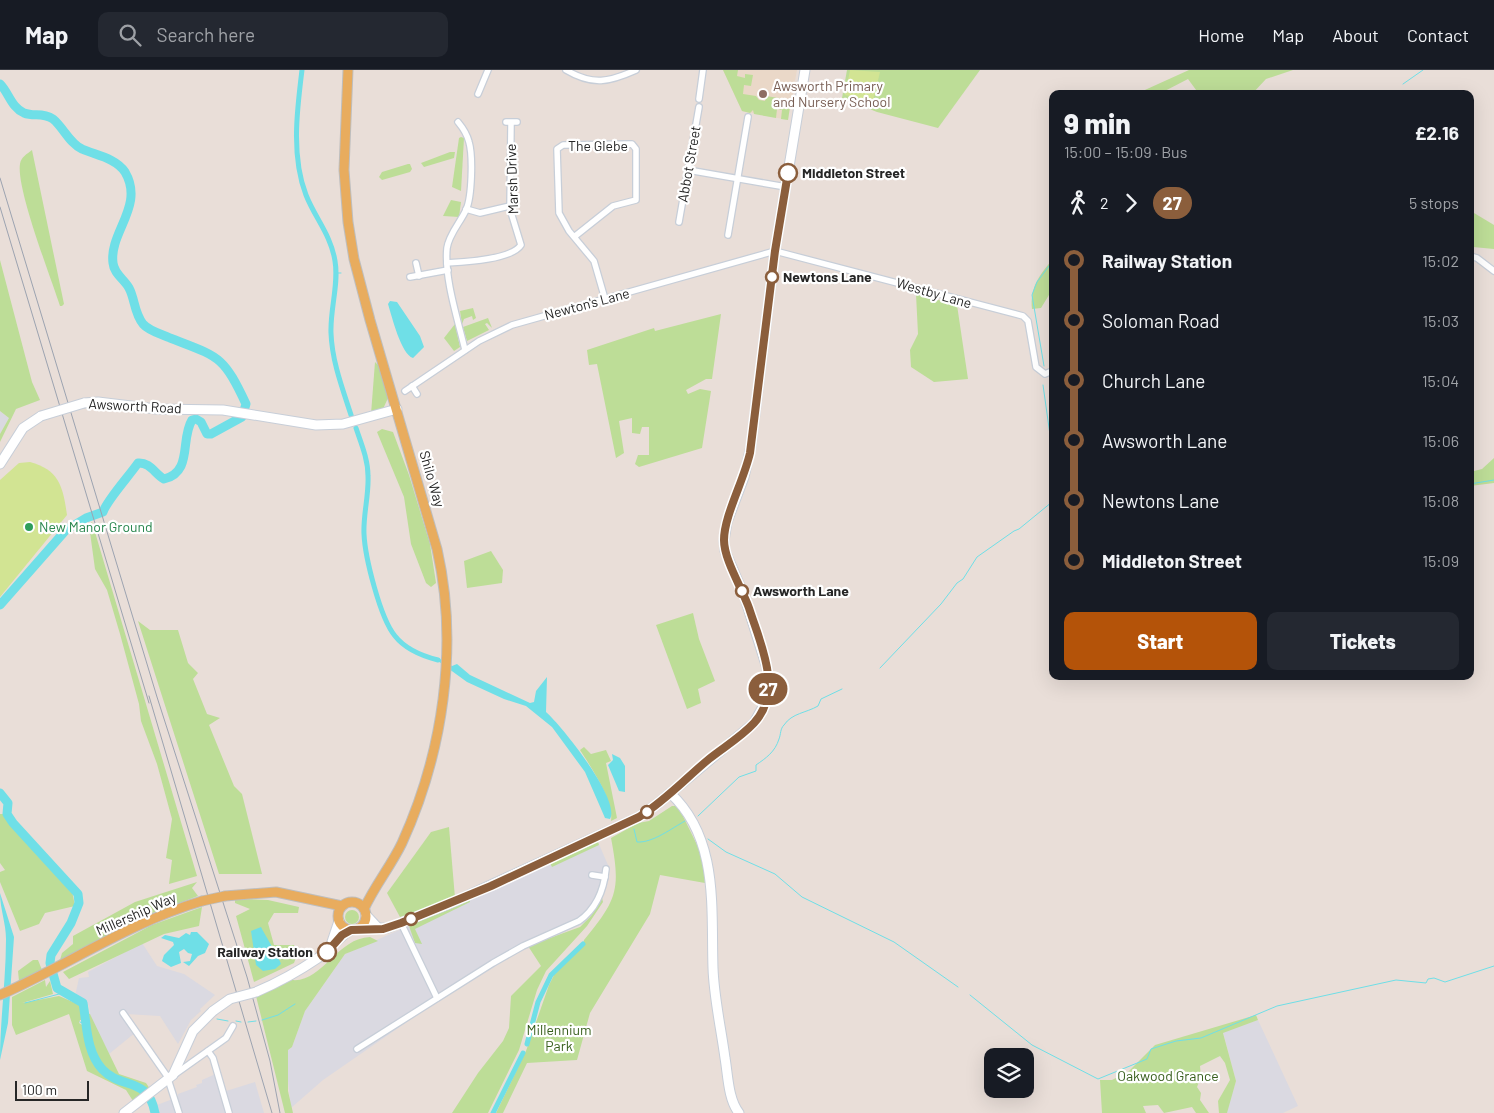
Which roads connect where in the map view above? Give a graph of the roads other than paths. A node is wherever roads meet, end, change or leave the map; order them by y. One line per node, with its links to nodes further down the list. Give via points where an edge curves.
1 (488, 70): 7 (street)
2 (566, 70): 3 (street, via 579,77 603,81)
3 (636, 70)
4 (703, 70): 8 (street)
5 (805, 70): 15 (street)
6 (349, 71): 35 (main road, Shilo Way, via 343,151 348,222 361,286)
7 (478, 94)
8 (699, 99)
9 (699, 107): 13 (street, Abbot Street)
10 (748, 117): 14 (street, via 749,127)
11 (458, 122): 17 (street, via 471,149)
12 (512, 123): 16 (street, Marsh Drive)
13 (688, 170): 14 (street); 18 (street, Abbot Street)
14 (738, 178): 15 (street); 19 (street)
15 (786, 186): 21 (street)
16 (510, 206): 17 (street, via 480,213); 24 (street, Marsh Drive, via 521,240 519,249 479,261)
17 (466, 209): 24 (street, via 448,243)
18 (679, 222)
19 (728, 235)
20 (574, 237): 20 (street, The Glebe, via 558,207 558,147 632,144 636,149 636,200 613,206); 29 (street, The Glebe, via 594,261)
21 (775, 251): 29 (street, Newton's Lane); 31 (street, Westby Lane, via 1023,316 1028,322 1036,367 1045,374); 37 (street, via 750,453 727,522 724,541 763,652 768,693 761,714 754,723)
22 (1474, 257): 26 (street)
23 (416, 263): 27 (street)
24 (447, 263): 25 (street)
25 (448, 270): 27 (street); 30 (street)
26 (1494, 271)
27 (419, 276): 28 (street)
28 (410, 277)
29 (605, 299): 30 (street, Newton's Lane, via 512,325)
30 (465, 350): 32 (street, Newton's Lane)
31 (1049, 372)
32 (412, 386): 33 (street, Newton's Lane); 34 (street)
33 (405, 390)
34 (417, 394)
35 (397, 409): 36 (street, Awsworth Road, bridge, via 333,425 302,424 234,412 84,403 41,416 23,428); 41 (main road, Shilo Way, via 441,567 447,652 440,716 425,780 403,841 389,869)
36 (0, 464)
37 (670, 793): 47 (street, via 639,817 598,837); 61 (street, via 689,813 706,858 713,916 715,993 730,1089)
38 (606, 869): 40 (street)
39 (592, 874): 40 (street)
40 (605, 877): 52 (street, via 594,905 579,922 523,946)
41 (375, 887): 42 (main road, Shilo Way); 45 (main road, Shilo Way)
42 (352, 902): 44 (main road); 45 (main road)
43 (322, 903): 44 (main road, Millership Way); 46 (main road, Millership Way); 51 (main road, Millership Way, bridge, via 301,895 276,892 202,901 134,926)
44 (342, 906): 46 (main road)
45 (365, 912): 48 (main road); 49 (street)
46 (338, 919): 48 (main road, via 344,928); 50 (street, via 337,933)
47 (401, 923): 49 (street); 52 (street)
48 (355, 929): 49 (street); 50 (street, via 342,935)
49 (379, 929)
50 (328, 951): 57 (street, bridge, via 256,992 230,999 213,1011 192,1030)
51 (0, 995)
52 (436, 998): 55 (street)
53 (123, 1013): 57 (street)
54 (233, 1026): 56 (street, via 226,1038)
55 (356, 1049)
56 (208, 1051): 57 (street); 60 (street)
57 (171, 1077): 58 (street); 59 (street)
58 (124, 1113)
59 (179, 1113)
60 (229, 1113)
61 (739, 1113)

